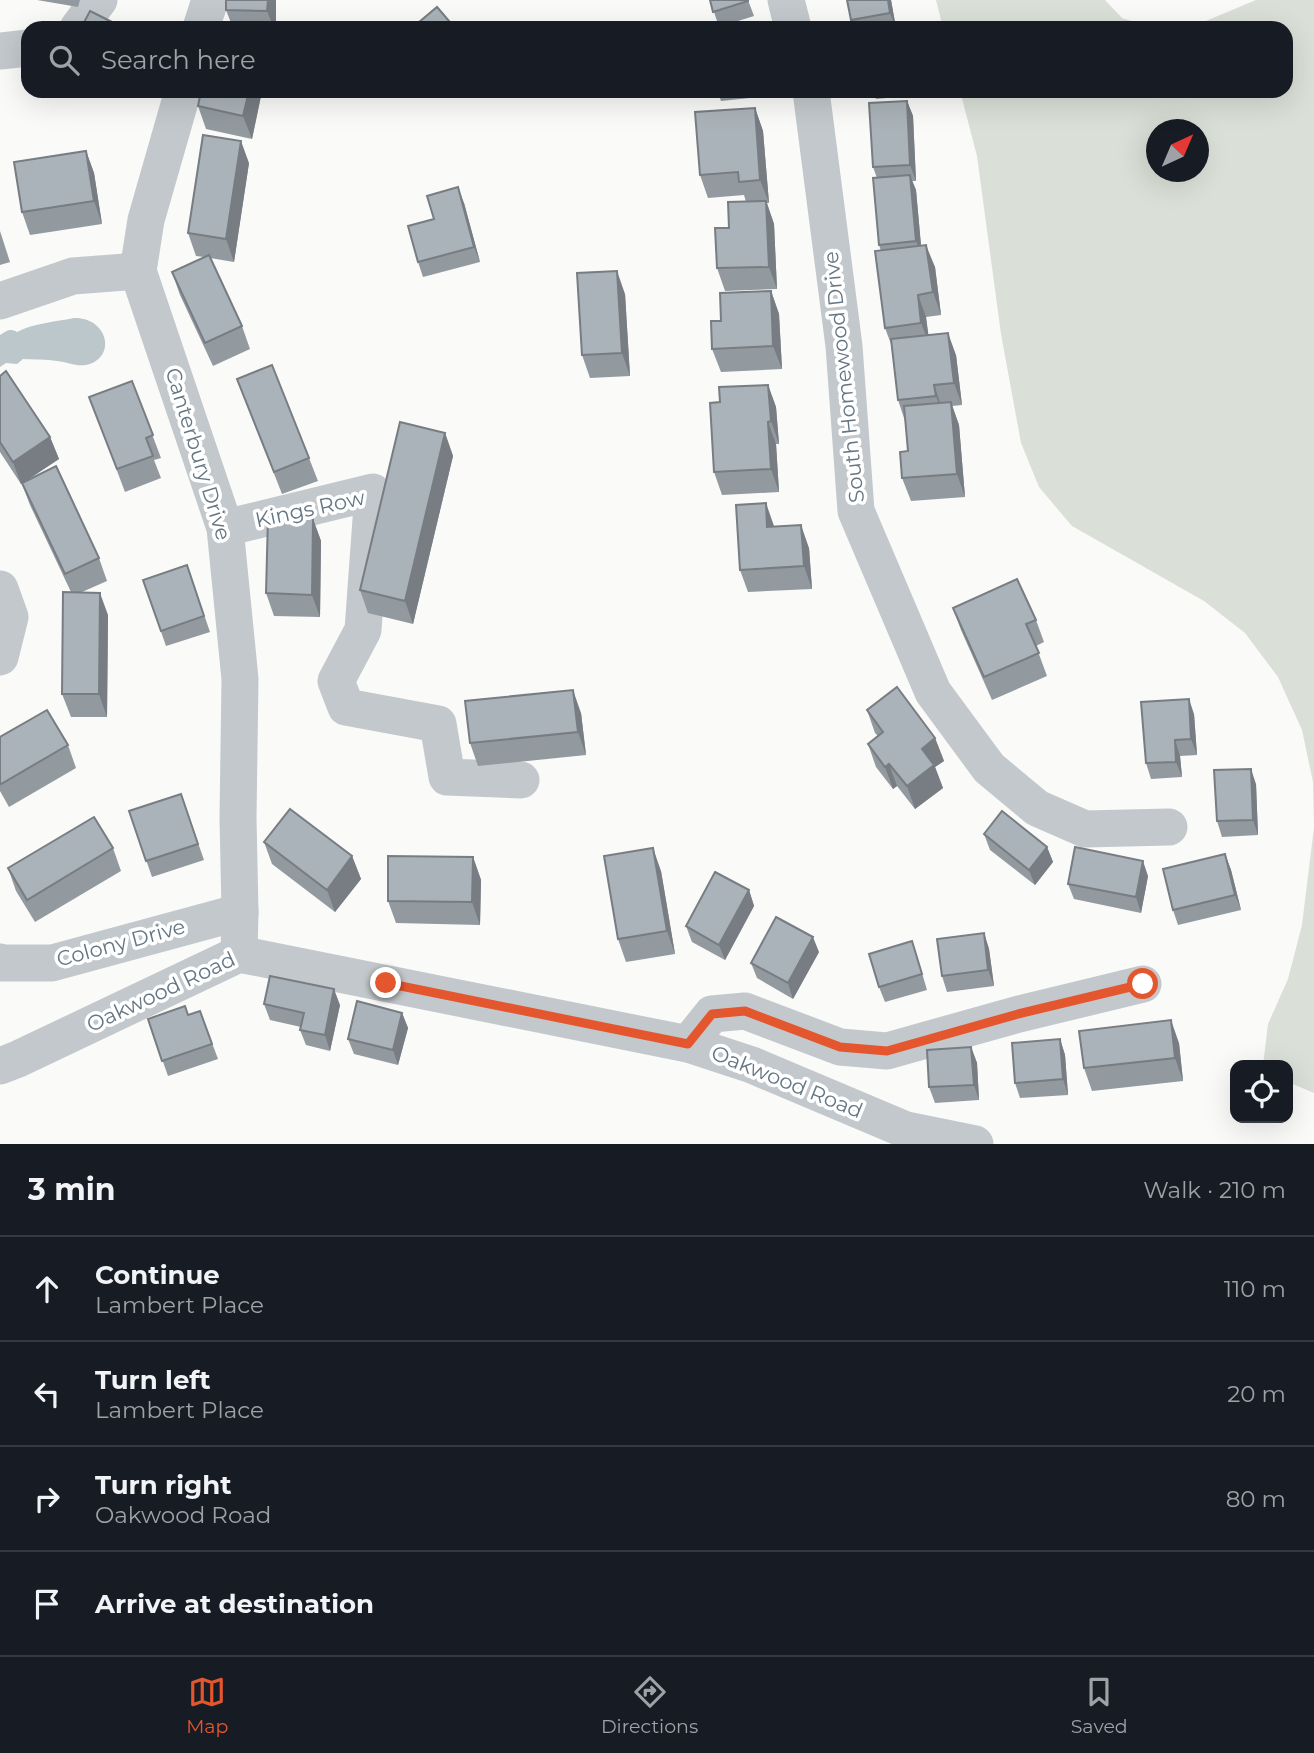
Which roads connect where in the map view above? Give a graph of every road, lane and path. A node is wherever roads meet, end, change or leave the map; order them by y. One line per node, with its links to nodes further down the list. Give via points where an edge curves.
1 (99, 0): 4 (street)
2 (210, 0): 5 (street)
3 (786, 0): 6 (street)
4 (83, 21)
5 (203, 21)
6 (791, 21)
7 (21, 49): 8 (street)
8 (0, 51)
9 (181, 98): 11 (street, Canterbury Drive, via 146,220)
10 (812, 98): 17 (street, South Homewood Drive, via 844,346 856,511 933,692 989,768 1037,808 1085,829)
11 (138, 271): 12 (street, via 73,276); 13 (street, Canterbury Drive)
12 (0, 301)
13 (225, 528): 16 (street, Kings Row, via 373,492 363,630 336,681 346,707 438,724 447,777); 18 (street, Canterbury Drive, via 240,679)
14 (0, 589): 15 (street, via 10,617)
15 (0, 657)
16 (521, 780)
17 (1169, 828)
18 (240, 912): 19 (street, Canterbury Drive); 20 (street, Colony Drive, via 52,962)
19 (239, 954): 22 (street, Oakwood Road); 23 (street, Oakwood Road)
20 (0, 962)
21 (1143, 984): 22 (street, via 887,1051 840,1047 745,1011 712,1014)
22 (688, 1044): 24 (street, Oakwood Road, via 752,1065 906,1130)
23 (0, 1066)
24 (975, 1144)

